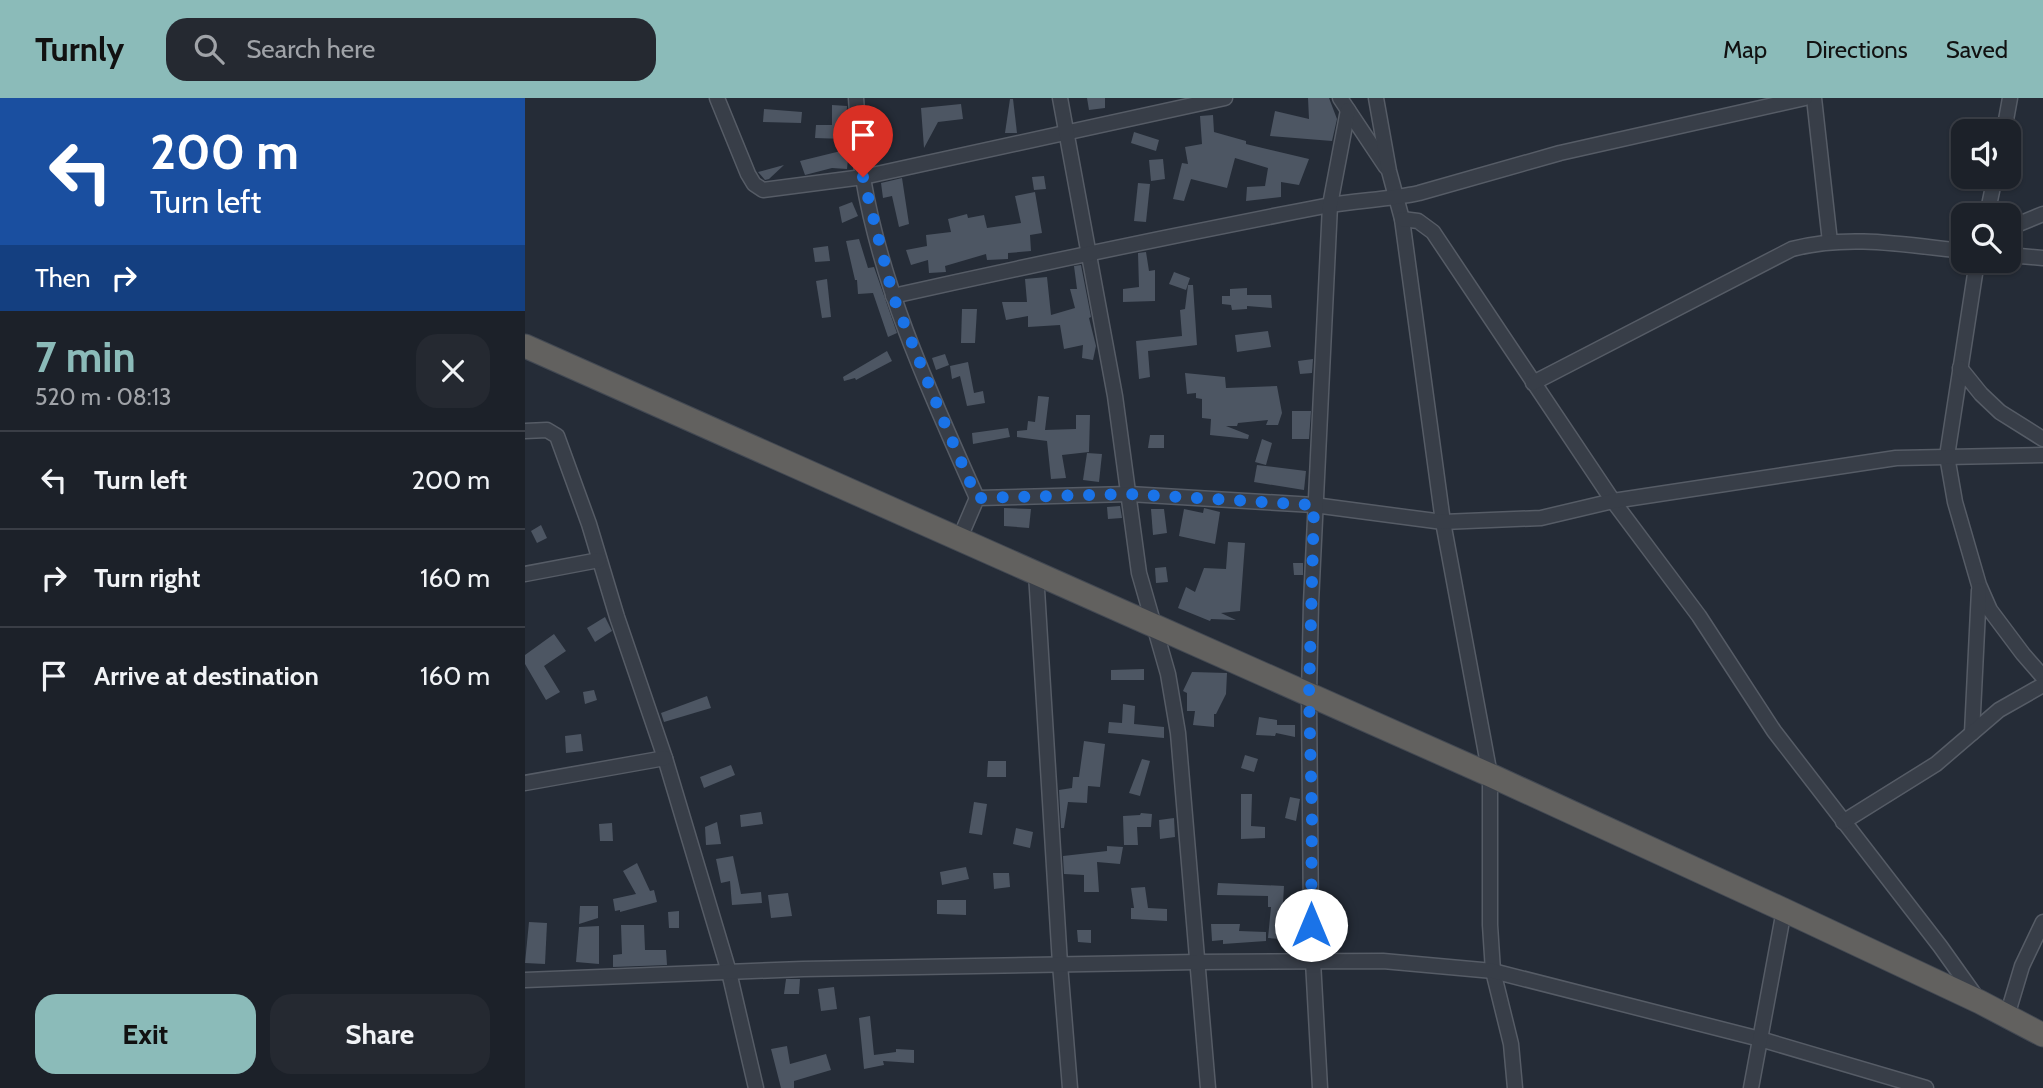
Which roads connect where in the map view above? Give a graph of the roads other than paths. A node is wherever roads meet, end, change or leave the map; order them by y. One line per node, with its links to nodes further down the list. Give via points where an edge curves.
1 (717, 98): 13 (street, via 748,174 763,190)
2 (856, 98): 13 (street)
3 (1061, 98): 11 (street)
4 (1225, 98): 11 (street)
5 (1376, 98): 12 (street)
6 (1805, 98): 14 (street, via 1560,153)
7 (1814, 98): 19 (street)
8 (2010, 98): 10 (street)
9 (1344, 104): 12 (street); 15 (street)
10 (2006, 119)
11 (1068, 132): 13 (street); 21 (street)
12 (1389, 171): 14 (street)
13 (863, 177): 25 (street)
14 (1396, 198): 15 (street); 17 (street)
15 (1330, 205): 21 (street); 36 (street)
16 (2043, 214): 18 (street)
17 (1402, 219): 28 (street, via 1418,220 1433,232); 37 (street)
18 (2021, 223)
19 (1830, 242): 20 (street); 28 (street, via 1792,249)
20 (1951, 250)
21 (1088, 253): 25 (street); 33 (street)
22 (2021, 256): 23 (street)
23 (2043, 258)
24 (1975, 273): 27 (street)
25 (893, 296): 34 (street)
26 (525, 346): 38 (highway)
27 (1960, 369): 30 (street, via 2000,412); 32 (street)
28 (1532, 383): 35 (street)
29 (525, 430): 39 (street, via 547,430 557,436)
30 (2043, 439)
31 (2043, 455): 32 (street)
32 (1947, 456): 35 (street, via 1896,458); 42 (street)
33 (1129, 494): 34 (street); 36 (street); 43 (street, via 1139,573)
34 (977, 498): 38 (street)
35 (1613, 501): 37 (street, via 1541,518); 51 (street)
36 (1314, 505): 37 (street); 46 (street)
37 (1443, 522): 49 (street)
38 (959, 540): 40 (highway)
39 (599, 559): 41 (street); 48 (street)
40 (1036, 573): 43 (highway); 56 (street)
41 (525, 574)
42 (1979, 585): 44 (street, via 1990,610); 47 (street)
43 (1156, 626): 46 (highway); 54 (street, via 1178,733)
44 (2043, 677)
45 (2043, 685): 47 (street, via 1999,710)
46 (1309, 695): 49 (highway); 55 (street)
47 (1972, 733): 51 (street, via 1936,764)
48 (665, 758): 50 (street); 58 (street)
49 (1490, 775): 52 (highway); 57 (street)
50 (525, 783)
51 (1843, 822): 60 (street)
52 (1784, 910): 60 (highway); 63 (street)
53 (2043, 922): 61 (street, via 2022,966)
54 (1196, 961): 55 (street); 56 (street); 66 (street)
55 (1314, 961): 57 (street, via 1383,961); 67 (street)
56 (1060, 964): 58 (street); 65 (street)
57 (1493, 971): 63 (street); 68 (street, via 1511,1044)
58 (729, 972): 59 (street); 64 (street)
59 (525, 980)
60 (1980, 1002): 61 (highway)
61 (2007, 1016): 62 (highway)
62 (2043, 1035)
63 (1760, 1039): 69 (street); 70 (street)
64 (756, 1088)
65 (1070, 1088)
66 (1208, 1088)
67 (1320, 1088)
68 (1515, 1088)
69 (1751, 1088)
70 (1926, 1088)

